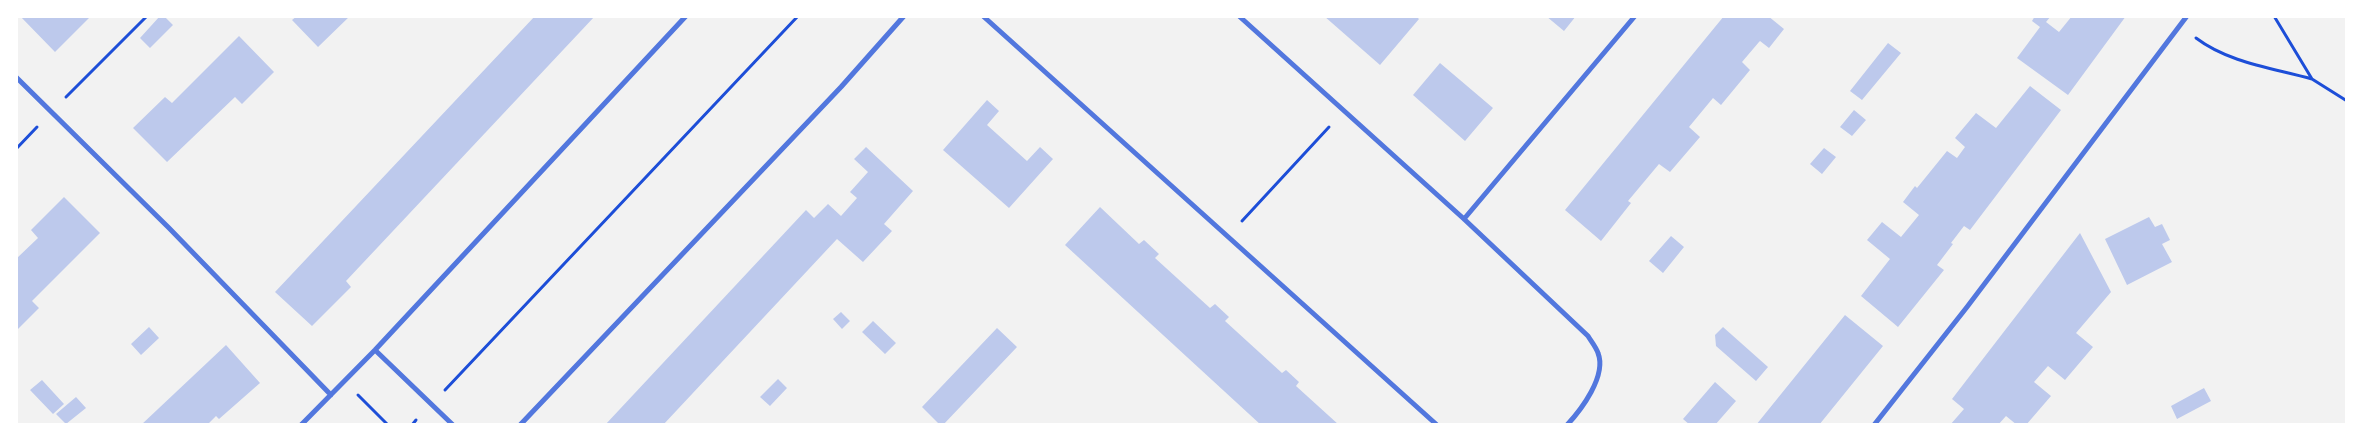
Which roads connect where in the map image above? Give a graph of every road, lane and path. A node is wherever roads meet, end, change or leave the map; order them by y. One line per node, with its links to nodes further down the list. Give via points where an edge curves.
1 (147, 16): 15 (path)
2 (686, 16): 19 (street)
3 (798, 16): 22 (path)
4 (904, 16): 28 (street, via 841,87)
5 (982, 16): 18 (street)
6 (1239, 16): 14 (street)
7 (1635, 16): 17 (street)
8 (2187, 16): 10 (street)
9 (2274, 16): 12 (path)
10 (2180, 26): 12 (path, via 2213,51); 30 (street)
11 (16, 77): 15 (street)
12 (2312, 79): 13 (path)
13 (2347, 101)
14 (1345, 110): 17 (street); 18 (path)
15 (52, 112): 16 (path); 21 (street)
16 (16, 149)
17 (1464, 218): 23 (street, via 1588,336 1599,354 1593,388)
18 (1227, 237): 29 (street)
19 (375, 350): 20 (street); 22 (street)
20 (344, 382): 21 (street); 25 (path)
21 (331, 395): 24 (street)
22 (431, 404): 26 (path); 27 (street)
23 (1568, 424)
24 (301, 425)
25 (388, 425)
26 (412, 425)
27 (454, 425)
28 (520, 425)
29 (1437, 425)
30 (1874, 425)

